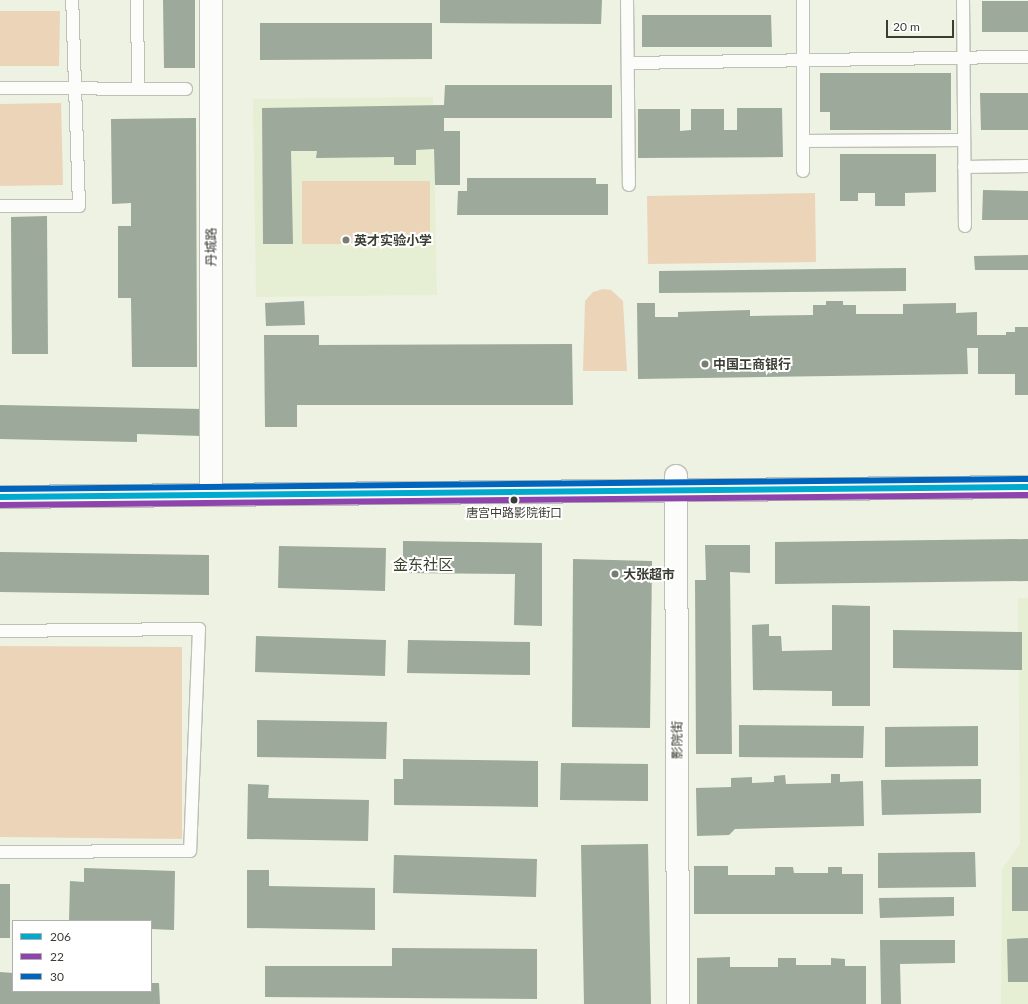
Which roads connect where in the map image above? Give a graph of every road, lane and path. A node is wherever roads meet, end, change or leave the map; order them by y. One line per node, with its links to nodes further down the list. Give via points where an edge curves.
1 (72, 0): 12 (lane)
2 (137, 0): 13 (lane)
3 (211, 0): 26 (main road, 丹城路)
4 (627, 0): 10 (lane)
5 (803, 0): 9 (lane)
6 (963, 0): 7 (lane)
7 (964, 58): 8 (lane); 9 (lane); 15 (lane)
8 (1028, 58)
9 (803, 61): 10 (lane); 16 (lane)
10 (628, 63): 20 (lane)
11 (0, 88): 12 (lane)
12 (75, 88): 13 (lane); 21 (lane, via 79,206)
13 (138, 88): 14 (lane)
14 (186, 89)
15 (964, 140): 16 (lane); 18 (lane)
16 (803, 141): 19 (lane)
17 (1028, 166): 18 (lane)
18 (964, 167): 22 (lane)
19 (803, 171)
20 (629, 185)
21 (0, 206)
22 (964, 226)
23 (1028, 474): 25 (main road)
24 (0, 482): 26 (main road)
25 (676, 483): 26 (main road); 27 (main road); 31 (main road, 影院街)
26 (211, 487): 28 (main road)
27 (1028, 487)
28 (0, 497)
29 (0, 631): 30 (lane, via 199,629 190,851)
30 (0, 852)
31 (678, 1004)

